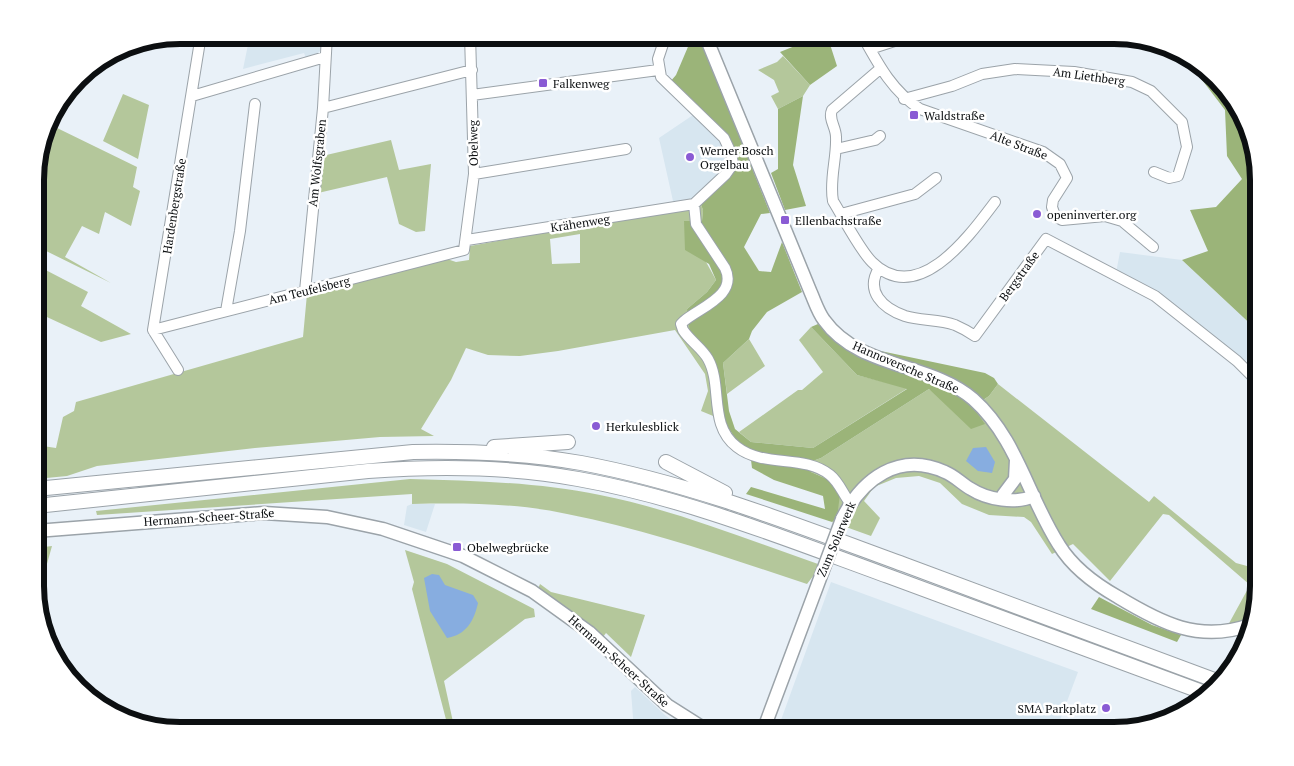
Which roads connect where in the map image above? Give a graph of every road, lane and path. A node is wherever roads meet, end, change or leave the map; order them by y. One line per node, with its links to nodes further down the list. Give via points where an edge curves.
1 (200, 44): 14 (street, Hardenbergstraße)
2 (326, 44): 9 (street, Am Wolfsgraben)
3 (471, 44): 11 (street, Obelweg)
4 (663, 44): 12 (street)
5 (709, 44): 37 (main road, Hannoversche Straße, via 823,320 855,348 948,383 965,393 997,426)
6 (867, 44): 8 (street)
7 (885, 44): 8 (street)
8 (870, 49): 10 (street)
9 (325, 57): 14 (street); 17 (street, Am Wolfsgraben)
10 (881, 68): 15 (street); 20 (street, via 832,110)
11 (472, 70): 13 (street, Obelweg); 17 (street)
12 (658, 70): 13 (street); 25 (street, via 661,77 724,138 731,153 733,164 728,171)
13 (472, 95): 22 (street, Obelweg)
14 (192, 96): 32 (street, Hardenbergstraße)
15 (904, 99): 21 (street, Am Liethberg, via 982,74 1015,69 1074,72 1132,82 1151,91 1182,122 1187,148 1178,176 1169,178); 28 (street, Alte Straße, via 920,109 1051,156 1065,170 1067,178 1053,200 1056,216 1062,220 1105,216 1122,221)
16 (255, 104): 31 (street, via 240,231)
17 (323, 108): 30 (street, Am Wolfsgraben)
18 (880, 136): 20 (street)
19 (626, 149): 22 (street)
20 (836, 149): 26 (street, via 831,191)
21 (1154, 172)
22 (474, 174): 27 (street, Obelweg)
23 (936, 178): 26 (street, via 915,194)
24 (995, 202): 29 (street, via 952,253 931,269 907,277)
25 (694, 204): 27 (street, Krähenweg); 42 (street, via 696,224 725,268 728,280 723,293 681,324 686,335 707,358 713,373 718,418 722,426 735,446 747,454 820,468 835,480)
26 (841, 214): 29 (street, via 870,261)
27 (465, 245): 30 (street, Am Teufelsberg)
28 (1154, 247)
29 (879, 268): 34 (street, Bergstraße, via 872,282 873,288 876,296 888,307 905,316 955,325 975,336 1046,239 1155,296)
30 (305, 291): 31 (street, Am Teufelsberg)
31 (226, 310): 32 (street, Am Teufelsberg)
32 (153, 330): 33 (street)
33 (178, 370)
34 (1250, 374)
35 (568, 442): 36 (highway)
36 (458, 451): 39 (highway, via 365,455); 44 (highway, via 522,455 604,468)
37 (1014, 455): 40 (main road, Hannoversche Straße); 41 (main road, via 1016,475 1013,484)
38 (666, 462): 44 (highway)
39 (44, 488)
40 (1033, 492): 41 (main road, Zum Solarwerk, via 1016,500); 46 (main road, Hannoversche Straße, via 1058,544 1075,566 1106,590 1152,618 1181,628 1201,632)
41 (999, 496): 42 (main road, Zum Solarwerk, via 976,492 945,472 917,466 897,468 876,477)
42 (850, 503): 50 (main road, Zum Solarwerk, bridge)
43 (44, 505): 48 (highway, via 414,468 510,470 576,478 654,496 744,524)
44 (748, 508): 47 (highway)
45 (44, 530): 49 (main road, Hermann-Scheer-Straße, via 264,512 327,517 383,528 463,556 532,591 589,632 667,705)
46 (1244, 627)
47 (1213, 680)
48 (1201, 691)
49 (694, 722)
50 (766, 722)

